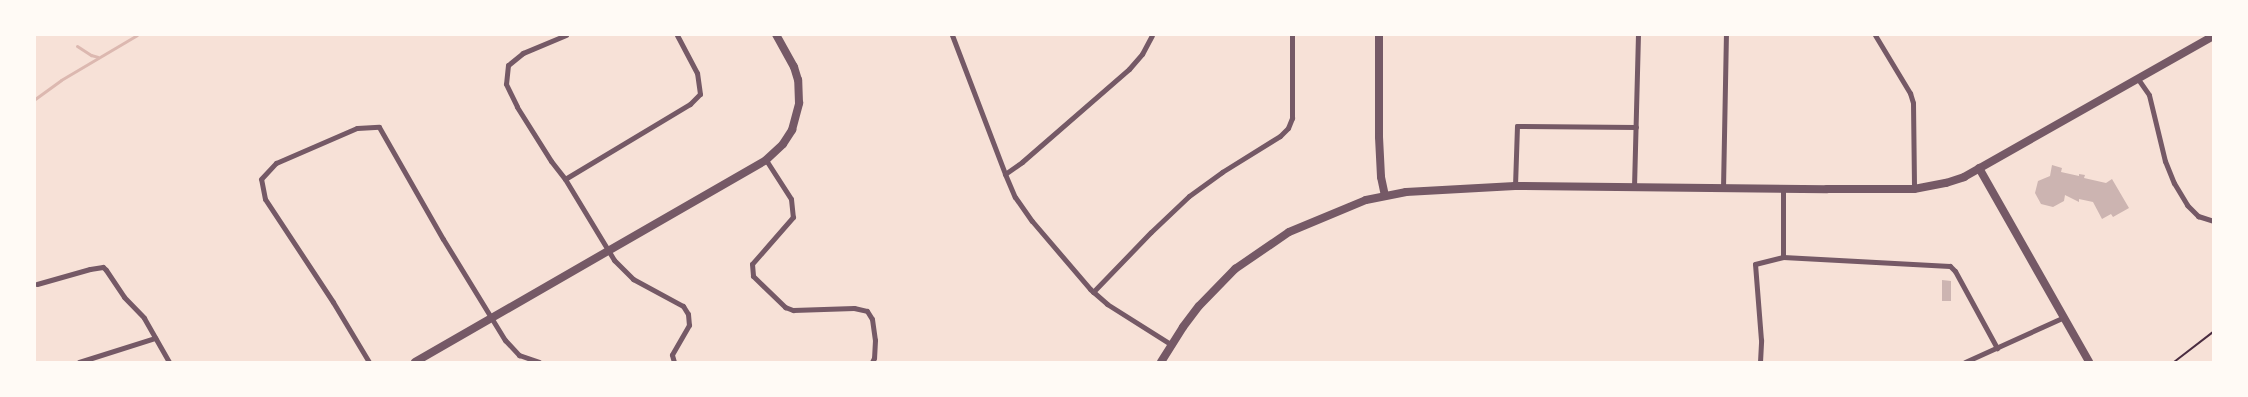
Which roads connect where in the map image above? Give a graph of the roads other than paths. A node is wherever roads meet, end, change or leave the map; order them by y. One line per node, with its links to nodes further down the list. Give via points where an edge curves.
1 (566, 35): 17 (street, via 523,53 508,65 506,84 541,146)
2 (677, 35): 17 (street, via 697,73 700,94 690,104)
3 (776, 35): 14 (street, via 794,67 799,103 792,130)
4 (952, 35): 16 (street)
5 (1152, 35): 16 (street, via 1129,69)
6 (1292, 35): 28 (street, via 1292,118 1288,128 1189,196)
7 (1379, 35): 23 (street, via 1379,137)
8 (1638, 35): 13 (street)
9 (1726, 35): 20 (street)
10 (1875, 35): 22 (street, via 1913,103)
11 (2213, 36): 12 (street)
12 (2138, 79): 15 (street); 24 (street, via 2149,95 2174,184 2198,216)
13 (1636, 127): 18 (street, via 1517,126); 19 (street)
14 (766, 160): 25 (street); 41 (street, via 791,199 793,217 752,264 753,276 785,307 794,310 854,308 867,311 872,319 875,340)
15 (1979, 168): 22 (street, via 1959,179); 30 (street)
16 (1005, 174): 28 (street, via 1015,197 1032,221)
17 (565, 179): 25 (street)
18 (1515, 186): 19 (street); 23 (street, via 1438,189)
19 (1634, 187): 20 (street)
20 (1723, 188): 21 (street)
21 (1783, 189): 22 (street); 26 (street)
22 (1914, 189)
23 (1385, 196): 32 (street, via 1366,200 1300,227 1243,264 1199,306)
24 (2213, 221)
25 (607, 250): 29 (street); 40 (street, via 632,279 683,306 688,314 689,325 672,354)
26 (1783, 257): 33 (street, via 1950,266); 43 (street, via 1755,264)
27 (37, 284): 31 (street, via 67,274 102,268 144,318)
28 (1093, 292): 32 (street)
29 (491, 317): 34 (street, via 505,340); 37 (street, via 378,127 357,128 276,163 261,179 265,199); 38 (street)
30 (2064, 317): 33 (street); 45 (street)
31 (155, 338): 35 (street); 36 (street)
32 (1172, 345): 42 (street)
33 (1997, 348): 44 (street)
34 (526, 360): 39 (street)
35 (79, 362)
36 (169, 362)
37 (369, 362)
38 (415, 362)
39 (539, 362)
40 (674, 362)
41 (872, 362)
42 (1161, 362)
43 (1760, 362)
44 (1965, 362)
45 (2089, 362)

